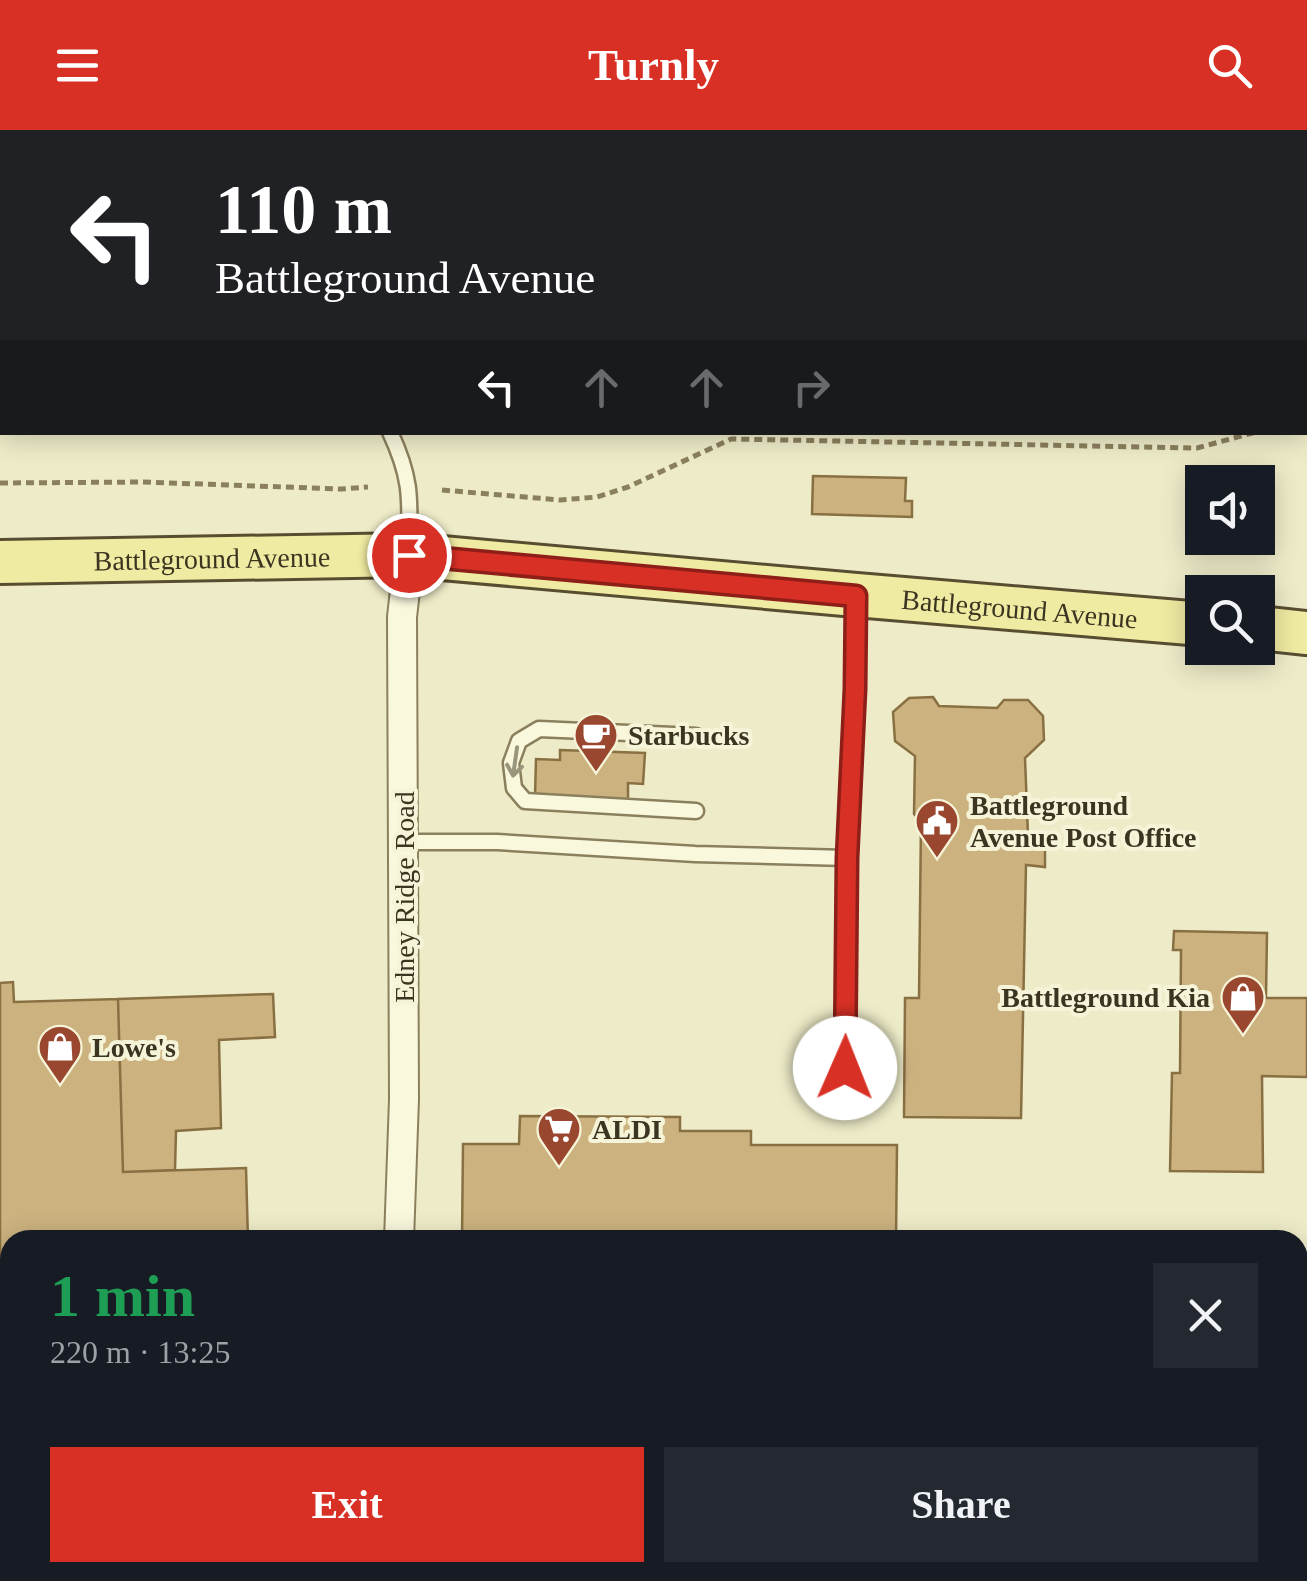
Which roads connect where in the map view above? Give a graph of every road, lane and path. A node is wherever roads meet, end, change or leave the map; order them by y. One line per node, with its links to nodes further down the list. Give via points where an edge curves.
1 (391, 435): 6 (lane, via 410,489)
2 (1245, 435): 5 (path, via 1197,448 731,438 597,497)
3 (0, 483): 4 (path)
4 (368, 487)
5 (442, 490)
6 (409, 555): 7 (main road, Battleground Avenue); 8 (main road, Battleground Avenue); 14 (street, Edney Ridge Road, via 402,617)
7 (0, 562)
8 (856, 596): 9 (main road, Battleground Avenue); 15 (lane)
9 (1185, 623)
10 (1275, 630): 11 (main road)
11 (1307, 633)
12 (696, 736): 13 (lane, one-way to 13, via 539,730 519,741 511,763 514,788 525,802)
13 (696, 811)
14 (404, 842): 15 (lane); 17 (street, Edney Ridge Road)
15 (847, 858): 16 (lane)
16 (844, 1103)
17 (400, 1230)

